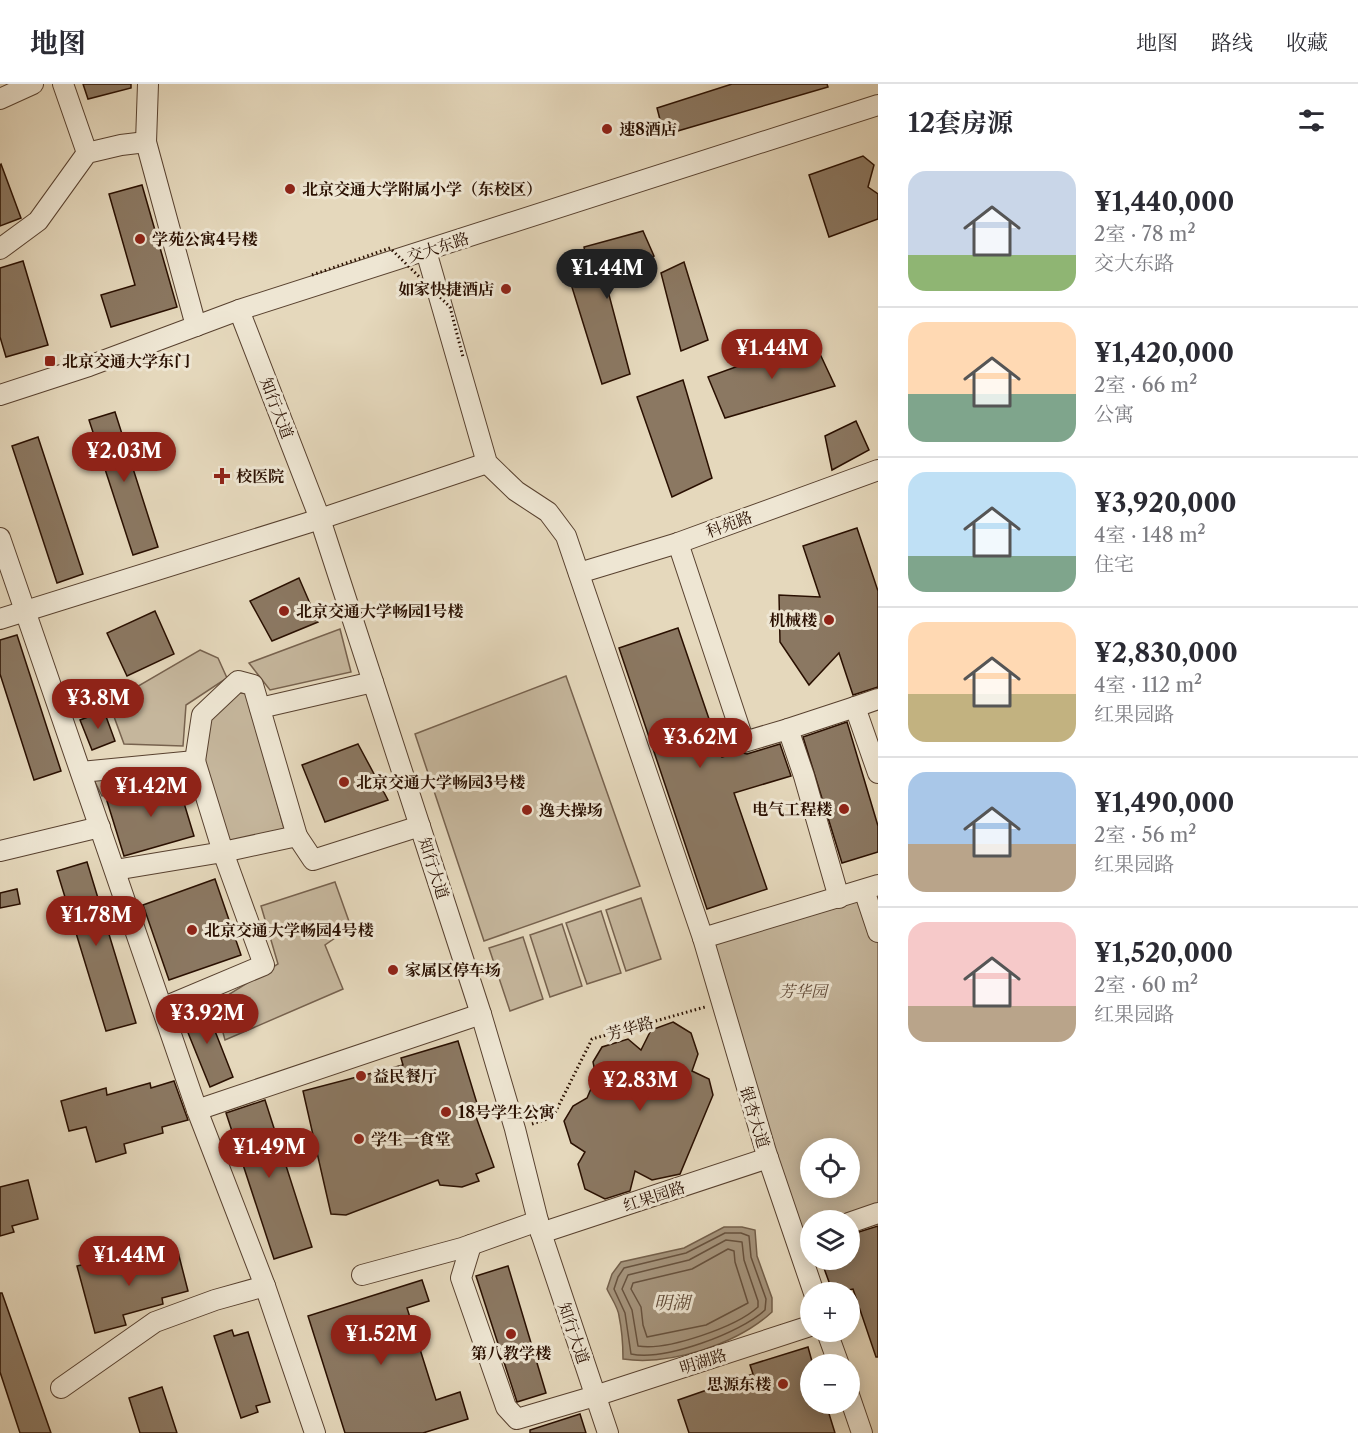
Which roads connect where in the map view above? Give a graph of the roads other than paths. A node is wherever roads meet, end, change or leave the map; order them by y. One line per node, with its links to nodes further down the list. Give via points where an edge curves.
1 (33, 84): 4 (street)
2 (63, 84): 7 (street)
3 (148, 84): 6 (street)
4 (0, 99)
5 (878, 105): 9 (street, 交大东路)
6 (146, 142): 7 (street); 11 (street)
7 (87, 153): 8 (street, via 38,221)
8 (0, 249)
9 (426, 251): 10 (street, 交大东路); 13 (street)
10 (239, 310): 11 (street, 交大东路); 15 (street, 知行大道)
11 (196, 326): 12 (street, 交大东路)
12 (0, 395)
13 (487, 463): 15 (street); 18 (street, 银杏大道, via 516,491 548,512 566,536)
14 (878, 470): 17 (street, 科苑路)
15 (320, 519): 19 (street); 21 (street, 知行大道)
16 (0, 538): 19 (street)
17 (678, 543): 18 (street, 科苑路); 25 (street, via 744,742)
18 (579, 573): 38 (street, 银杏大道)
19 (25, 611): 20 (street); 27 (street)
20 (0, 619)
21 (373, 682): 24 (street); 29 (street, 知行大道)
22 (878, 699): 23 (street)
23 (855, 707): 25 (street); 28 (street)
24 (260, 708): 26 (street, via 253,685 238,681 202,715); 31 (street)
25 (788, 729): 36 (street)
26 (195, 761): 27 (street); 33 (street)
27 (81, 772): 30 (street)
28 (878, 773)
29 (420, 826): 31 (street, via 313,860); 40 (street, 知行大道)
30 (100, 827): 32 (street); 34 (street)
31 (297, 836): 33 (street)
32 (0, 850)
33 (223, 852): 34 (street); 39 (street, via 264,965)
34 (115, 870): 39 (street)
35 (871, 888): 36 (street); 37 (street)
36 (839, 898): 38 (street)
37 (878, 932)
38 (704, 938): 42 (street, 银杏大道)
39 (162, 1008): 41 (street)
40 (481, 1014): 41 (street); 45 (street, 知行大道)
41 (197, 1110): 49 (street)
42 (768, 1158): 45 (street, 红果园路); 46 (street, 银杏大道)
43 (878, 1213): 44 (street)
44 (860, 1219)
45 (539, 1227): 47 (street, 红果园路); 52 (street, 知行大道)
46 (800, 1231)
47 (471, 1245): 48 (street, 红果园路); 52 (street, 明湖路, via 461,1278 506,1407 518,1419)
48 (362, 1275)
49 (265, 1286): 51 (street, via 155,1322); 54 (street)
50 (800, 1329): 52 (street, 明湖路)
51 (61, 1388)
52 (595, 1396): 55 (street, 知行大道)
53 (856, 1414): 56 (street)
54 (315, 1433)
55 (608, 1433)
56 (862, 1433)

